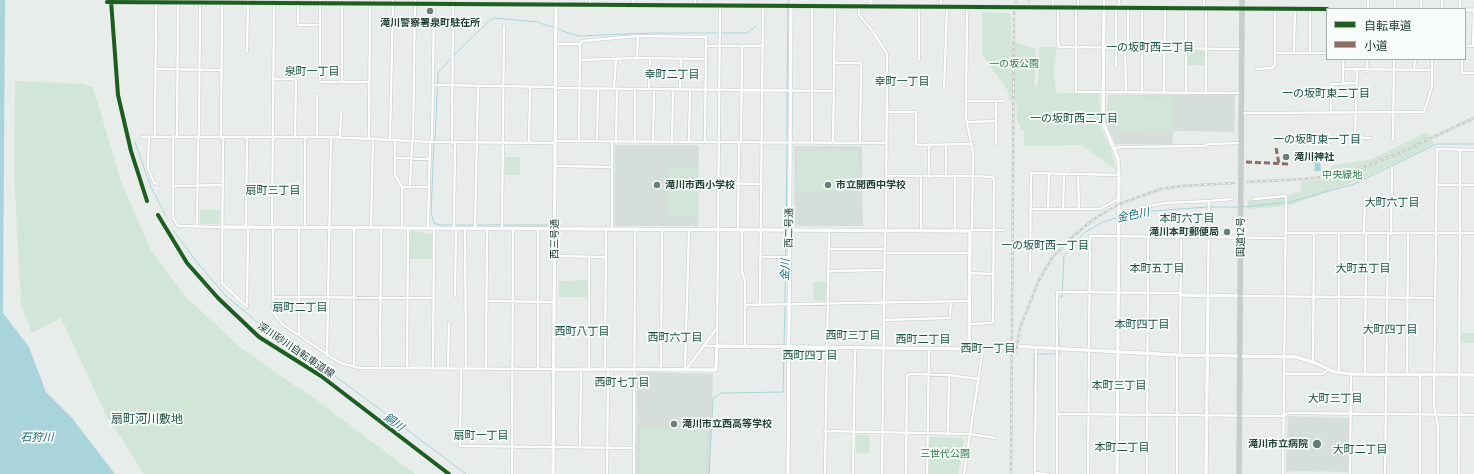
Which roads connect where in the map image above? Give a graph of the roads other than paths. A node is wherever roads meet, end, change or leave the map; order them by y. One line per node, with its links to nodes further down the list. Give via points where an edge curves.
1 (695, 0): 37 (street)
2 (728, 0): 39 (street)
3 (871, 0): 45 (street)
4 (941, 0): 47 (street)
5 (1053, 0): 50 (street)
6 (1078, 0): 52 (street)
7 (1104, 0): 53 (street)
8 (1119, 0): 54 (street)
9 (1204, 0): 59 (street)
10 (1242, 0): 60 (highway, 国道12号)
11 (142, 1): 18 (street); 19 (street)
12 (163, 1): 19 (street); 20 (street)
13 (185, 1): 20 (street); 21 (street)
14 (206, 1): 21 (street); 22 (street)
15 (248, 1): 22 (street); 23 (street); 85 (street)
16 (320, 1): 24 (street); 33 (street); 66 (street)
17 (393, 1): 25 (street); 34 (street); 181 (street)
18 (107, 2)
19 (156, 2): 105 (street)
20 (178, 2): 106 (street)
21 (200, 2): 107 (street)
22 (224, 2): 110 (street)
23 (276, 2): 33 (street); 117 (street)
24 (343, 2): 34 (street); 118 (street)
25 (415, 2): 26 (street); 184 (street)
26 (436, 2): 35 (street); 122 (street)
27 (516, 2): 28 (street); 35 (street)
28 (546, 2): 36 (street)
29 (568, 2): 30 (street); 36 (street)
30 (590, 2): 31 (street)
31 (610, 2): 32 (street)
32 (633, 2): 37 (street)
33 (298, 3): 66 (street, via 298,25)
34 (370, 3): 119 (street)
35 (454, 4): 123 (street)
36 (556, 4): 69 (street, 西三号通)
37 (695, 5): 38 (street)
38 (720, 5): 39 (street); 72 (street)
39 (728, 5): 40 (street)
40 (763, 6): 41 (street); 74 (street)
41 (791, 6): 42 (street); 142 (street, 西二号通)
42 (812, 6): 43 (street); 144 (street)
43 (835, 6): 44 (street); 103 (street)
44 (859, 6): 45 (street); 157 (street, via 859,15 887,54)
45 (871, 6): 46 (street)
46 (919, 7): 47 (street); 95 (street)
47 (941, 7): 48 (street)
48 (947, 7): 49 (street); 139 (street)
49 (967, 7): 50 (street); 153 (street)
50 (1053, 7): 51 (street)
51 (1058, 7): 52 (street); 76 (street, via 1059,46)
52 (1077, 7): 53 (street); 76 (street)
53 (1104, 8): 54 (street); 78 (street)
54 (1117, 8): 55 (street); 77 (street)
55 (1128, 8): 56 (street); 79 (street)
56 (1142, 8): 57 (street); 80 (street)
57 (1165, 8): 58 (street); 81 (street)
58 (1186, 8): 59 (street); 82 (street)
59 (1205, 8): 60 (street); 83 (street)
60 (1242, 8): 61 (street); 84 (highway, 国道12号)
61 (1275, 9): 62 (street); 86 (street)
62 (1294, 9): 63 (street); 87 (street)
63 (1310, 9): 64 (street); 88 (street)
64 (1326, 9)
65 (1474, 10): 75 (street, via 1473,46)
66 (320, 25): 118 (street, via 320,82)
67 (504, 27): 125 (street)
68 (638, 36): 70 (street, via 582,40); 71 (street, via 706,37); 90 (street)
69 (556, 44): 70 (street); 127 (street, 西三号通)
70 (580, 44): 96 (street)
71 (707, 46): 72 (street); 94 (street)
72 (719, 46): 73 (street); 138 (street)
73 (742, 46): 74 (street); 140 (street)
74 (762, 46): 141 (street)
75 (1466, 46)
76 (1075, 47): 78 (street); 145 (street, via 1076,92)
77 (1115, 47): 78 (street); 79 (street); 104 (street)
78 (1104, 48): 145 (street)
79 (1127, 48): 80 (street); 146 (street)
80 (1143, 48): 81 (street); 147 (street)
81 (1165, 48): 82 (street); 148 (street)
82 (1186, 48): 83 (street); 149 (street)
83 (1206, 48): 84 (street); 150 (street)
84 (1242, 49): 151 (highway, 国道12号)
85 (247, 51)
86 (1276, 53): 87 (street); 108 (street, via 1275,66)
87 (1294, 53): 88 (street)
88 (1310, 53): 89 (street)
89 (1326, 53)
90 (637, 58): 91 (street); 93 (street)
91 (650, 58): 92 (street); 132 (street)
92 (681, 58): 94 (street); 135 (street)
93 (616, 59): 96 (street); 130 (street)
94 (706, 59): 137 (street)
95 (919, 59)
96 (580, 60): 128 (street)
97 (1343, 60): 109 (street)
98 (1367, 60): 115 (street)
99 (1394, 60): 112 (street)
100 (1415, 60): 113 (street)
101 (1432, 60): 114 (street)
102 (1462, 60): 116 (street, via 1462,73)
103 (834, 63): 143 (street); 205 (street, via 861,63)
104 (1116, 66)
105 (155, 69): 106 (street); 165 (street)
106 (178, 69): 107 (street); 167 (street)
107 (200, 69): 110 (street); 168 (street)
108 (1257, 69)
109 (1343, 69): 111 (street); 120 (street)
110 (221, 70): 170 (street)
111 (1357, 70): 115 (street); 121 (street)
112 (1394, 70): 113 (street); 115 (street); 160 (street)
113 (1414, 70): 114 (street)
114 (1432, 70): 160 (street, via 1432,86 1426,111)
115 (1367, 71)
116 (1474, 73)
117 (274, 79): 172 (street); 173 (street, via 296,81)
118 (342, 82): 119 (street)
119 (369, 82): 178 (street)
120 (1343, 83): 121 (street); 158 (street, via 1331,84)
121 (1356, 83): 159 (street)
122 (434, 85): 123 (street); 187 (street)
123 (452, 86): 124 (street); 188 (street)
124 (478, 86): 125 (street); 200 (street)
125 (504, 86): 126 (street); 201 (street)
126 (530, 87): 127 (street); 202 (street)
127 (556, 87): 128 (street); 189 (street, 西三号通)
128 (580, 88): 129 (street); 185 (street)
129 (598, 88): 130 (street); 186 (street)
130 (616, 89): 131 (street); 190 (street)
131 (635, 89): 132 (street); 191 (street)
132 (649, 90): 133 (street)
133 (654, 90): 134 (street); 192 (street)
134 (673, 90): 135 (street); 193 (street)
135 (680, 90): 136 (street)
136 (690, 90): 137 (street); 194 (street)
137 (706, 90): 138 (street); 195 (street)
138 (719, 90): 140 (street); 196 (street)
139 (944, 90)
140 (742, 91): 141 (street); 197 (street)
141 (761, 91): 142 (street); 198 (street)
142 (790, 91): 144 (street); 203 (street, 西二号通)
143 (833, 91): 144 (street); 204 (street)
144 (812, 92): 199 (street)
145 (1103, 92): 146 (street); 212 (street, via 1103,122)
146 (1126, 92): 147 (street)
147 (1142, 92): 148 (street)
148 (1164, 92): 149 (street)
149 (1186, 92): 150 (street)
150 (1206, 93): 151 (street)
151 (1242, 93): 161 (highway, 国道12号)
152 (317, 95): 175 (street)
153 (967, 101): 154 (street); 163 (street)
154 (996, 101): 155 (street); 162 (street)
155 (1004, 101)
156 (341, 112): 177 (street)
157 (886, 112): 206 (street); 209 (street, via 916,112 916,144)
158 (1331, 112): 159 (street); 161 (street)
159 (1356, 112): 160 (street); 180 (street, via 1356,137)
160 (1394, 112): 183 (street)
161 (1242, 113): 208 (highway, 国道12号)
162 (996, 121): 163 (street); 207 (street)
163 (966, 122): 211 (street)
164 (149, 136): 165 (street); 169 (street); 233 (street, via 148,168 154,183)
165 (155, 136): 166 (street)
166 (173, 136): 167 (street); 239 (street)
167 (178, 136): 168 (street)
168 (198, 136): 170 (street); 240 (street)
169 (142, 137)
170 (222, 137): 171 (street); 235 (street)
171 (247, 137): 172 (street); 256 (street)
172 (273, 137): 173 (street); 257 (street)
173 (295, 137): 174 (street)
174 (306, 137): 175 (street); 259 (street)
175 (317, 137): 176 (street)
176 (331, 137): 177 (street); 260 (street)
177 (340, 137): 178 (street)
178 (369, 138): 179 (street)
179 (373, 138): 181 (street); 262 (street)
180 (1370, 138)
181 (390, 140): 182 (street)
182 (395, 140): 184 (street); 215 (street)
183 (1393, 140)
184 (413, 141): 187 (street); 216 (street)
185 (579, 141): 186 (street); 189 (street)
186 (597, 141): 190 (street)
187 (431, 142): 188 (street); 217 (street)
188 (453, 142): 200 (street); 268 (street)
189 (556, 142): 202 (street); 218 (street, 西三号通)
190 (614, 142): 191 (street); 219 (street)
191 (635, 142): 192 (street)
192 (653, 142): 193 (street)
193 (672, 142): 194 (street)
194 (689, 142): 195 (street)
195 (705, 142): 196 (street)
196 (718, 142): 197 (street); 231 (street)
197 (740, 142): 198 (street); 232 (street)
198 (761, 142): 203 (street); 234 (street)
199 (812, 142): 203 (street); 204 (street)
200 (476, 143): 201 (street); 270 (street)
201 (503, 143): 202 (street); 272 (street)
202 (529, 143)
203 (790, 143): 284 (street, 西二号通)
204 (833, 143): 205 (street)
205 (860, 143): 206 (street)
206 (886, 143): 225 (street)
207 (996, 143)
208 (1241, 143): 212 (street); 305 (highway, 国道12号)
209 (929, 144): 210 (street); 229 (street)
210 (946, 144): 211 (street); 230 (street)
211 (972, 144): 227 (street)
212 (1114, 149): 224 (street, via 1118,159)
213 (1460, 150): 214 (street); 236 (street, via 1437,149); 237 (street)
214 (1474, 150)
215 (395, 158): 216 (street); 241 (street, via 395,176)
216 (411, 159): 217 (street); 242 (street)
217 (429, 159): 243 (street)
218 (556, 166): 219 (street); 275 (street, 西三号通)
219 (612, 167): 277 (street)
220 (1392, 167): 299 (street)
221 (1049, 174): 222 (street); 249 (street, via 1030,174); 250 (street)
222 (1064, 174): 223 (street); 251 (street)
223 (1078, 174): 224 (street); 252 (street)
224 (1119, 175): 245 (street)
225 (886, 176): 228 (street); 286 (street)
226 (955, 176): 227 (street); 230 (street); 288 (street)
227 (973, 176): 289 (street); 290 (street, via 994,179)
228 (921, 177): 229 (street); 287 (street)
229 (929, 177): 230 (street)
230 (946, 177)
231 (718, 183): 232 (street); 281 (street)
232 (738, 183): 234 (street); 282 (street)
233 (158, 184)
234 (761, 184): 283 (street)
235 (223, 185): 240 (street); 255 (street)
236 (1436, 185): 237 (street); 296 (street)
237 (1460, 185): 238 (street); 297 (street)
238 (1474, 185)
239 (173, 186): 240 (street); 254 (street, via 173,218 178,226)
240 (198, 186): 254 (street)
241 (402, 187): 242 (street); 264 (street)
242 (410, 187): 243 (street)
243 (428, 187): 266 (street)
244 (1365, 198): 295 (street)
245 (1119, 199): 252 (street, via 1100,209); 253 (street)
246 (1232, 199): 248 (street)
247 (1254, 200): 292 (street, via 1286,196)
248 (1209, 201): 253 (street, via 1164,203); 304 (street)
249 (1030, 209): 250 (street); 317 (street)
250 (1048, 209): 251 (street)
251 (1063, 209): 252 (street)
252 (1079, 209)
253 (1119, 213): 301 (street)
254 (197, 227): 255 (street)
255 (222, 227): 256 (street); 256 (street, via 222,282 247,307)
256 (247, 227): 257 (street)
257 (273, 227): 258 (street); 327 (street)
258 (300, 227): 259 (street); 328 (street)
259 (305, 227): 260 (street)
260 (328, 227): 261 (street); 329 (street)
261 (354, 227): 262 (street); 332 (street)
262 (371, 228): 263 (street)
263 (381, 228): 264 (street); 333 (street)
264 (402, 228): 265 (street)
265 (408, 228): 266 (street); 334 (street)
266 (428, 228): 267 (street)
267 (434, 228): 268 (street); 335 (street)
268 (455, 229): 269 (street); 324 (street)
269 (465, 229): 270 (street); 383 (street)
270 (475, 229): 271 (street)
271 (487, 229): 272 (street); 342 (street)
272 (502, 229): 273 (street)
273 (513, 229): 274 (street); 344 (street)
274 (538, 229): 275 (street); 345 (street)
275 (555, 229): 276 (street); 310 (street, 西三号通)
276 (606, 229): 277 (street); 312 (street)
277 (612, 229): 278 (street)
278 (635, 229): 279 (street); 393 (street)
279 (662, 229): 280 (street); 394 (street)
280 (689, 229): 281 (street); 391 (street)
281 (717, 229): 282 (street); 355 (street)
282 (740, 229): 283 (street); 350 (street)
283 (760, 229): 284 (street); 313 (street)
284 (789, 229): 285 (street); 314 (street, 西二号通)
285 (829, 229): 286 (street); 307 (street)
286 (885, 230): 287 (street); 308 (street)
287 (921, 230): 288 (street)
288 (955, 230): 289 (street)
289 (971, 230): 290 (street); 309 (street)
290 (994, 230): 291 (street); 319 (street)
291 (1004, 230)
292 (1285, 233): 293 (street); 306 (street)
293 (1314, 233): 294 (street); 331 (street)
294 (1339, 233): 295 (street); 336 (street)
295 (1365, 233): 299 (street); 337 (street)
296 (1434, 233): 297 (street); 300 (street); 340 (street)
297 (1459, 233): 298 (street); 406 (street)
298 (1474, 233)
299 (1389, 234): 300 (street); 338 (street)
300 (1408, 234): 339 (street)
301 (1119, 236): 302 (street); 320 (street, via 1090,236); 321 (street)
302 (1148, 237): 303 (street); 322 (street)
303 (1181, 237): 304 (street); 323 (street)
304 (1209, 237): 305 (street); 325 (street)
305 (1240, 237): 306 (street); 326 (highway, 国道12号)
306 (1285, 238): 330 (street)
307 (829, 249): 308 (street); 316 (street)
308 (884, 251): 309 (street); 315 (street)
309 (970, 253): 318 (street)
310 (555, 256): 311 (street); 346 (street, 西三号通)
311 (589, 257): 312 (street); 390 (street)
312 (606, 257): 392 (street)
313 (760, 257): 314 (street); 351 (street)
314 (789, 257): 348 (street, 西二号通)
315 (884, 270): 316 (street); 347 (street)
316 (829, 271): 349 (street)
317 (1030, 272)
318 (969, 273): 319 (street); 341 (street)
319 (994, 274): 354 (street, via 993,322)
320 (1090, 292): 321 (street); 368 (street, via 1057,292); 369 (street)
321 (1118, 292): 322 (street); 370 (street)
322 (1148, 292): 323 (street); 371 (street)
323 (1181, 294): 325 (street); 372 (street)
324 (455, 295)
325 (1208, 295): 326 (street); 373 (street)
326 (1240, 296): 330 (street); 375 (highway, 国道12号)
327 (273, 297): 328 (street); 356 (street, via 273,308 278,320)
328 (300, 297): 329 (street); 356 (street)
329 (328, 297): 332 (street); 374 (street)
330 (1285, 297): 331 (street); 376 (street)
331 (1314, 297): 336 (street); 377 (street)
332 (354, 298): 333 (street); 378 (street)
333 (381, 298): 334 (street); 379 (street)
334 (406, 298): 335 (street); 380 (street)
335 (434, 298): 381 (street)
336 (1340, 298): 337 (street); 396 (street)
337 (1366, 298): 338 (street); 400 (street)
338 (1387, 298): 339 (street); 402 (street)
339 (1407, 298): 340 (street); 403 (street)
340 (1434, 298): 405 (street)
341 (969, 300): 343 (street); 354 (street)
342 (487, 301): 344 (street); 386 (street)
343 (950, 301): 347 (street); 352 (street, via 950,318)
344 (513, 302): 345 (street); 384 (street)
345 (538, 302): 346 (street); 387 (street)
346 (554, 302): 388 (street, 西三号通)
347 (884, 302): 349 (street); 352 (street)
348 (788, 304): 349 (street); 351 (street); 361 (street, 西二号通)
349 (828, 304): 362 (street)
350 (745, 305): 351 (street); 359 (street)
351 (760, 305)
352 (883, 320): 364 (street)
353 (449, 323): 382 (street)
354 (969, 324): 366 (street)
355 (717, 328): 357 (street); 358 (street)
356 (299, 336): 374 (street)
357 (703, 346): 358 (street); 391 (street)
358 (717, 346): 359 (street); 391 (street, via 715,370)
359 (746, 346): 361 (street)
360 (1036, 346): 367 (street); 368 (street); 447 (street)
361 (788, 348): 362 (street); 440 (street, 西二号通)
362 (827, 348): 363 (street); 423 (street)
363 (855, 348): 364 (street); 424 (street)
364 (883, 348): 365 (street); 425 (street)
365 (929, 348): 366 (street); 397 (street)
366 (969, 348): 367 (street)
367 (983, 348): 408 (street)
368 (1057, 348): 369 (street); 409 (street)
369 (1089, 350): 370 (street); 412 (street)
370 (1118, 352): 371 (street); 413 (street)
371 (1148, 354): 372 (street); 414 (street)
372 (1179, 355): 373 (street); 415 (street)
373 (1208, 355): 375 (street); 420 (street)
374 (327, 356): 378 (street)
375 (1240, 356): 376 (street); 421 (highway, 国道12号)
376 (1284, 356): 377 (street); 398 (street)
377 (1313, 362): 395 (street)
378 (354, 367): 379 (street)
379 (380, 368): 380 (street)
380 (407, 368): 381 (street)
381 (433, 368): 382 (street)
382 (448, 368): 385 (street)
383 (466, 368): 385 (street); 386 (street)
384 (513, 368): 386 (street); 387 (street); 432 (street)
385 (460, 369): 432 (street, via 460,446)
386 (486, 369)
387 (538, 369): 388 (street)
388 (554, 369): 389 (street); 431 (street, 西三号通)
389 (581, 369): 390 (street); 433 (street)
390 (589, 369): 392 (street)
391 (686, 369): 394 (street)
392 (606, 370): 393 (street); 434 (street)
393 (634, 370): 394 (street); 435 (street)
394 (661, 370)
395 (1328, 370): 396 (street); 398 (street, via 1322,374)
396 (1339, 373): 399 (street)
397 (928, 374): 401 (street); 426 (street, via 907,376); 427 (street)
398 (1284, 374): 422 (street)
399 (1351, 374): 400 (street); 410 (street)
400 (1365, 374): 402 (street)
401 (949, 375): 408 (street); 428 (street)
402 (1386, 375): 403 (street); 416 (street)
403 (1407, 375): 404 (street)
404 (1420, 375): 405 (street); 411 (street)
405 (1434, 375): 406 (street); 417 (street)
406 (1458, 375): 407 (street); 418 (street)
407 (1474, 375)
408 (978, 379): 429 (street)
409 (1057, 414): 412 (street); 449 (street)
410 (1350, 414): 416 (street); 422 (street, via 1288,413); 457 (street)
411 (1420, 414): 416 (street); 417 (street); 459 (street)
412 (1088, 415): 413 (street); 450 (street)
413 (1118, 415): 414 (street); 451 (street)
414 (1148, 415): 415 (street); 452 (street)
415 (1177, 415): 420 (street); 453 (street)
416 (1385, 415): 458 (street)
417 (1436, 415): 418 (street); 460 (street)
418 (1459, 415): 419 (street); 461 (street)
419 (1474, 415)
420 (1207, 416): 421 (street); 454 (street)
421 (1239, 416): 422 (street); 455 (highway, 国道12号)
422 (1284, 416): 456 (street)
423 (825, 431): 424 (street); 441 (street)
424 (854, 432): 425 (street); 442 (street)
425 (882, 432): 426 (street); 443 (street)
426 (907, 433): 427 (street); 444 (street)
427 (928, 433): 428 (street); 445 (street)
428 (948, 434): 429 (street)
429 (970, 434): 430 (street); 446 (street)
430 (995, 438)
431 (554, 447): 432 (street); 433 (street); 437 (street, 西三号通)
432 (512, 448): 436 (street)
433 (580, 448): 434 (street)
434 (607, 448): 435 (street); 438 (street)
435 (634, 448): 439 (street)
436 (512, 474)
437 (553, 474)
438 (607, 474)
439 (634, 474)
440 (788, 474)
441 (825, 474)
442 (853, 474)
443 (882, 474)
444 (906, 474)
445 (927, 474)
446 (964, 474)
447 (1036, 474): 448 (street)
448 (1048, 474)
449 (1057, 474)
450 (1088, 474)
451 (1117, 474)
452 (1147, 474)
453 (1177, 474)
454 (1206, 474)
455 (1239, 474)
456 (1283, 474)
457 (1350, 474)
458 (1385, 474)
459 (1420, 474)
460 (1438, 474)
461 (1459, 474)

